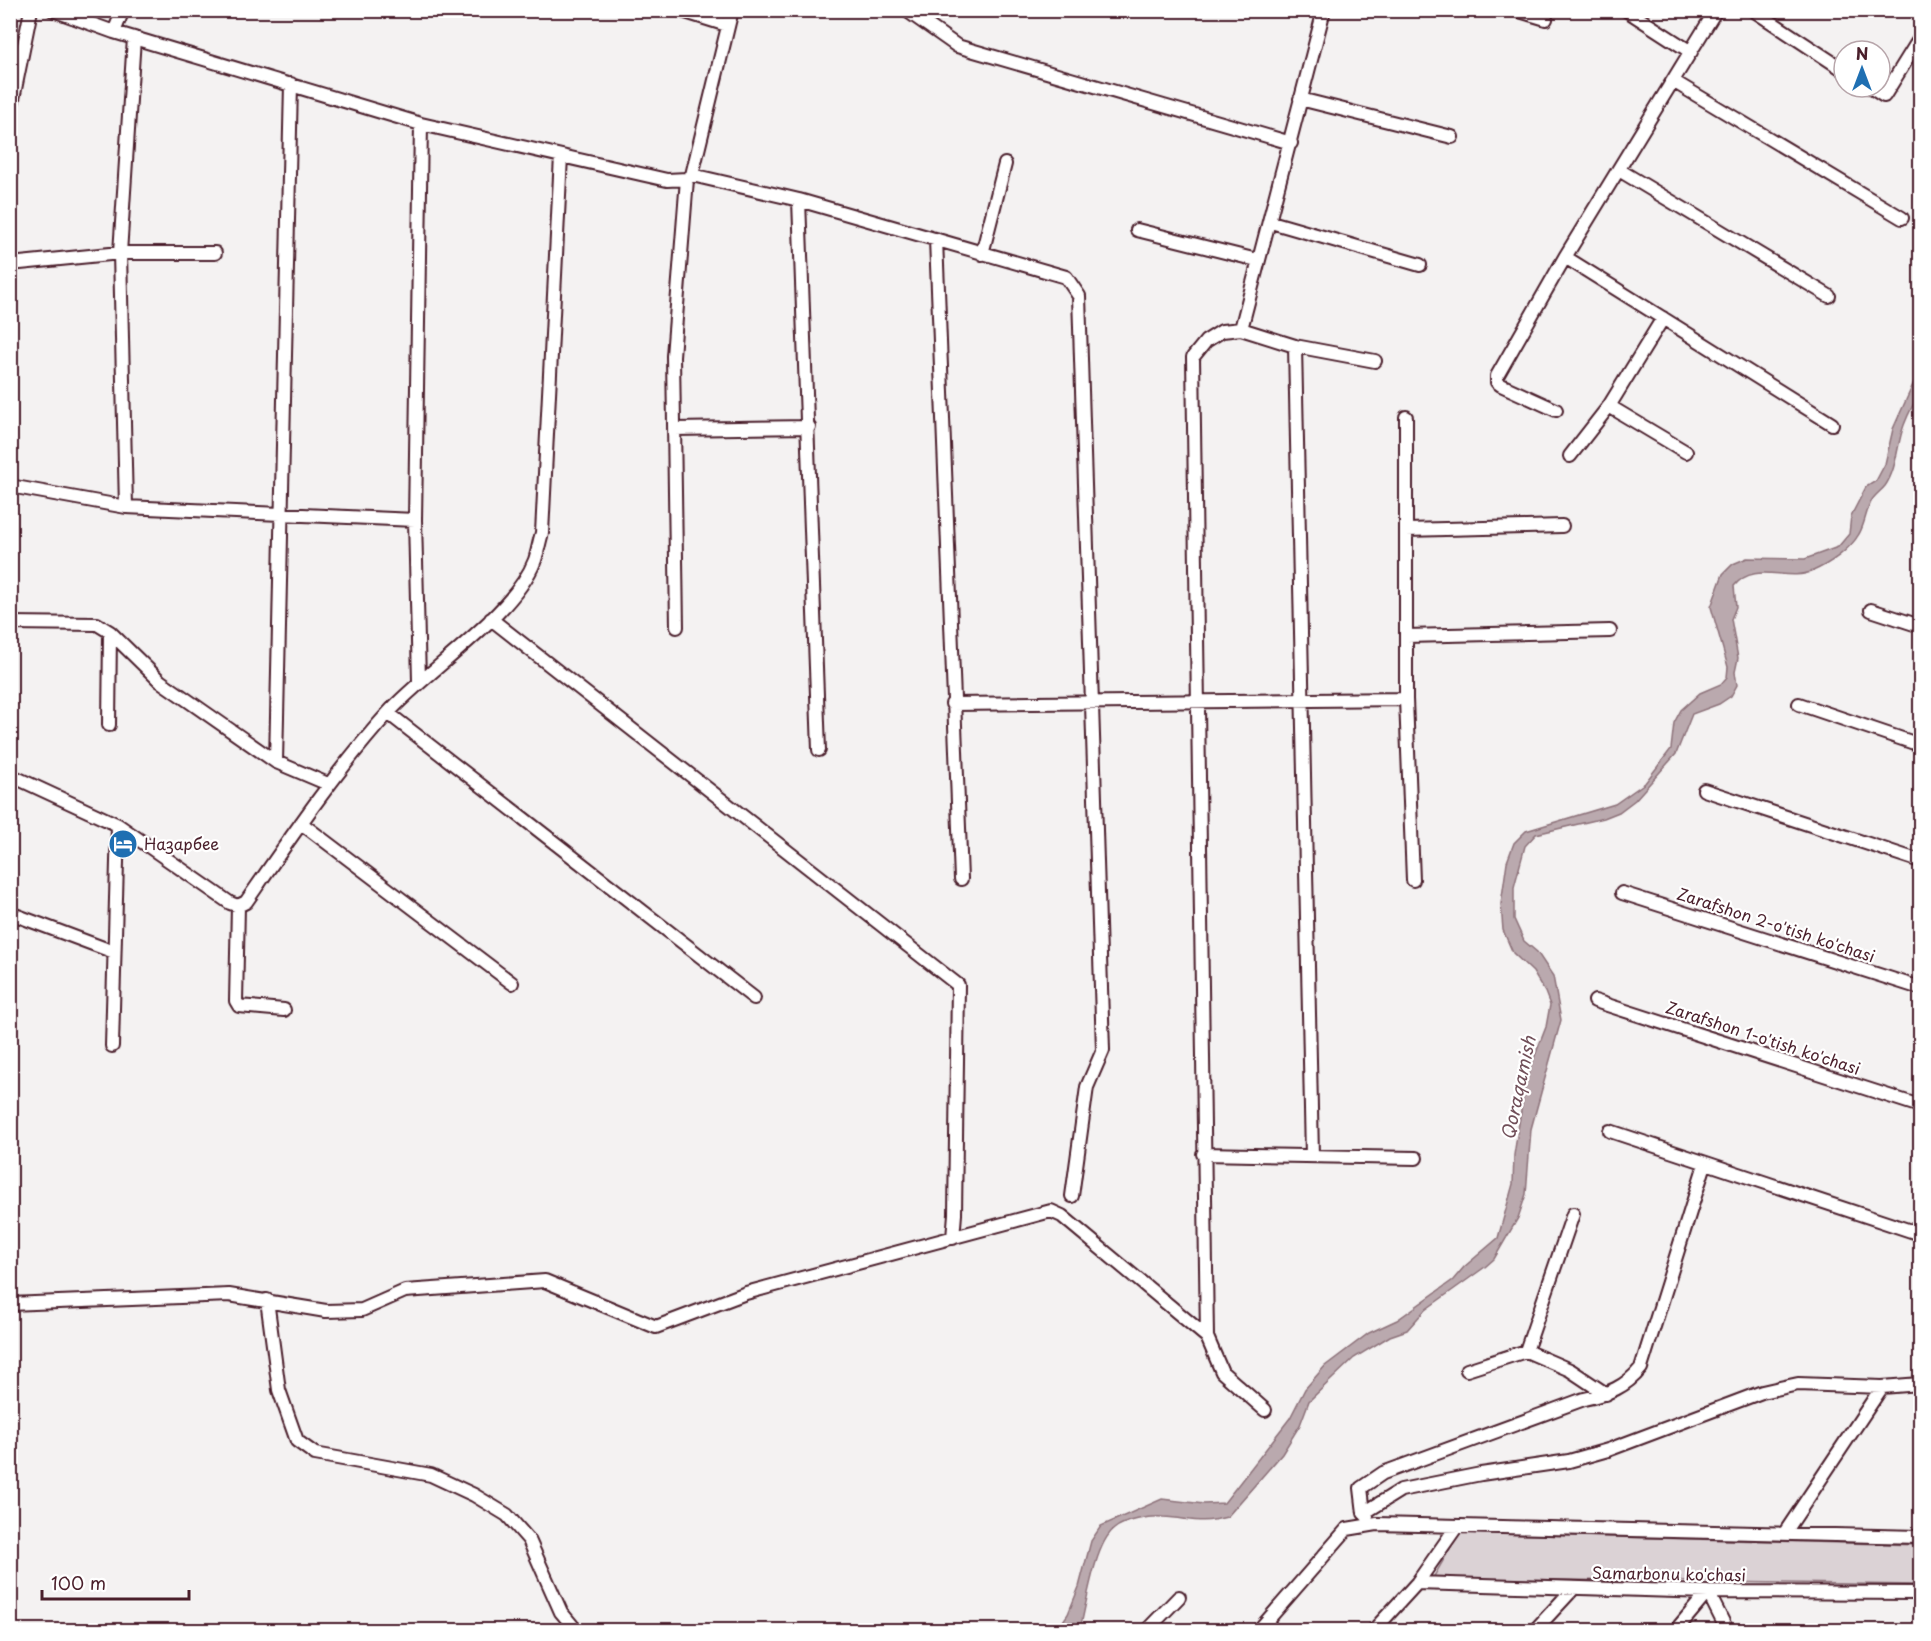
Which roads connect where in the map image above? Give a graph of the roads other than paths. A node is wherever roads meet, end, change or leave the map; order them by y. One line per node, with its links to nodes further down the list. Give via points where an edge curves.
1 (31, 10): 23 (street)
2 (53, 10): 14 (street)
3 (123, 10): 14 (street)
4 (680, 10): 13 (street)
5 (732, 10): 13 (street)
6 (906, 10): 26 (street, via 957,46)
7 (1324, 10): 22 (street)
8 (1516, 10): 12 (street)
9 (1626, 10): 17 (street)
10 (1716, 10): 17 (street)
11 (1754, 10): 18 (street)
12 (1546, 19)
13 (727, 25): 30 (street)
14 (114, 32): 16 (street)
15 (1920, 38): 20 (street)
16 (134, 39): 21 (street); 36 (street)
17 (1691, 52): 19 (street)
18 (1832, 62)
19 (1673, 81): 29 (street); 32 (street)
20 (1892, 83)
21 (291, 84): 24 (street); 58 (street)
22 (1300, 99): 25 (street); 26 (street)
23 (10, 114)
24 (421, 124): 27 (street); 59 (street)
25 (1452, 137)
26 (1290, 143): 33 (street)
27 (561, 156): 30 (street, via 667,180); 63 (street, via 542,533 534,561 517,590)
28 (1005, 164): 38 (street)
29 (1619, 170): 39 (street); 43 (street)
30 (690, 177): 31 (street); 53 (street, via 673,356)
31 (799, 200): 35 (street); 52 (street)
32 (1902, 218)
33 (1271, 222): 40 (street); 42 (street)
34 (1137, 230): 40 (street)
35 (936, 239): 38 (street); 75 (street)
36 (120, 253): 37 (street); 41 (street); 57 (street)
37 (215, 253)
38 (982, 254): 72 (street, via 1066,277 1078,296)
39 (1564, 257): 44 (street); 49 (street, via 1497,376 1501,385)
40 (1257, 260): 45 (street)
41 (10, 264)
42 (1420, 265)
43 (1829, 296)
44 (1663, 318): 48 (street); 51 (street)
45 (1241, 329): 46 (street); 74 (street, via 1222,331 1206,341 1193,357)
46 (1295, 346): 47 (street); 73 (street)
47 (1375, 361)
48 (1609, 406): 54 (street); 55 (street)
49 (1556, 410)
50 (1406, 417): 61 (street)
51 (1832, 424)
52 (809, 427): 53 (street); 80 (street)
53 (674, 429): 66 (street)
54 (1686, 452)
55 (1570, 456)
56 (10, 486): 57 (street)
57 (126, 507): 58 (street)
58 (282, 513): 59 (street); 81 (street)
59 (415, 520): 70 (street)
60 (1562, 526): 61 (street)
61 (1406, 530): 69 (street)
62 (1871, 610): 65 (street)
63 (491, 619): 70 (street); 109 (street, via 958,984)
64 (10, 622): 68 (street, via 97,624)
65 (1920, 626)
66 (677, 627)
67 (1610, 631): 69 (street)
68 (110, 632): 78 (street); 81 (street, via 160,681)
69 (1406, 636): 71 (street)
70 (419, 681): 77 (street)
71 (1406, 699): 73 (street); 89 (street)
72 (1091, 700): 74 (street); 75 (street); 106 (street, via 1103,1050 1087,1087)
73 (1301, 701): 74 (street); 103 (street)
74 (1197, 702): 102 (street)
75 (952, 704): 88 (street)
76 (1799, 705): 79 (street)
77 (388, 713): 83 (street); 96 (street)
78 (109, 725)
79 (1920, 745)
80 (819, 750)
81 (276, 762): 83 (street)
82 (10, 775): 86 (street)
83 (328, 784): 85 (street)
84 (1704, 790): 87 (street)
85 (301, 822): 91 (street, via 246,902); 94 (street)
86 (118, 825): 91 (street); 93 (street)
87 (1920, 861)
88 (961, 879)
89 (1413, 880)
90 (1622, 893): 95 (street, Zarafshon 2-o'tish ko'chasi)
91 (238, 906): 98 (street, via 236,1001 239,1006)
92 (10, 913): 93 (street)
93 (114, 952): 99 (street)
94 (512, 983)
95 (1920, 988)
96 (754, 998)
97 (1595, 1001): 100 (street, Zarafshon 1-o'tish ko'chasi)
98 (284, 1010)
99 (112, 1046)
100 (1920, 1106)
101 (1610, 1131): 105 (street)
102 (1203, 1154): 103 (street); 112 (street)
103 (1312, 1156): 104 (street)
104 (1416, 1158)
105 (1705, 1164): 108 (street); 117 (street, via 1641,1368 1631,1381)
106 (1072, 1196)
107 (1573, 1214): 113 (street)
108 (1920, 1234)
109 (952, 1238): 110 (street, via 746,1293 656,1327 544,1281 405,1291 362,1310 326,1311); 112 (street, via 1051,1211 1062,1216)
110 (267, 1300): 111 (street, via 229,1295); 129 (street, via 279,1390 297,1441 315,1454 431,1475 507,1515 529,1540 561,1612)
111 (10, 1304)
112 (1207, 1337): 118 (street, via 1222,1372)
113 (1526, 1351): 114 (street); 117 (street, via 1570,1370)
114 (1467, 1370)
115 (1920, 1384): 116 (street)
116 (1882, 1388): 119 (street, via 1798,1384 1762,1392 1569,1461 1401,1490); 122 (street)
117 (1606, 1394): 119 (street, via 1383,1473 1361,1488)
118 (1265, 1410)
119 (1364, 1513): 120 (street)
120 (1377, 1524): 121 (street); 131 (street, via 1347,1529)
121 (1457, 1526): 122 (street); 124 (street)
122 (1784, 1534): 123 (street)
123 (1920, 1537)
124 (1416, 1583): 125 (street, Samarbonu ko'chasi); 132 (street)
125 (1574, 1588): 126 (street, Samarbonu ko'chasi); 133 (street)
126 (1708, 1592): 127 (street, Samarbonu ko'chasi); 134 (street); 135 (street)
127 (1920, 1593)
128 (1179, 1597): 130 (street)
129 (576, 1630)
130 (1147, 1630)
131 (1259, 1630)
132 (1374, 1630)
133 (1534, 1630)
134 (1676, 1630)
135 (1727, 1630)

